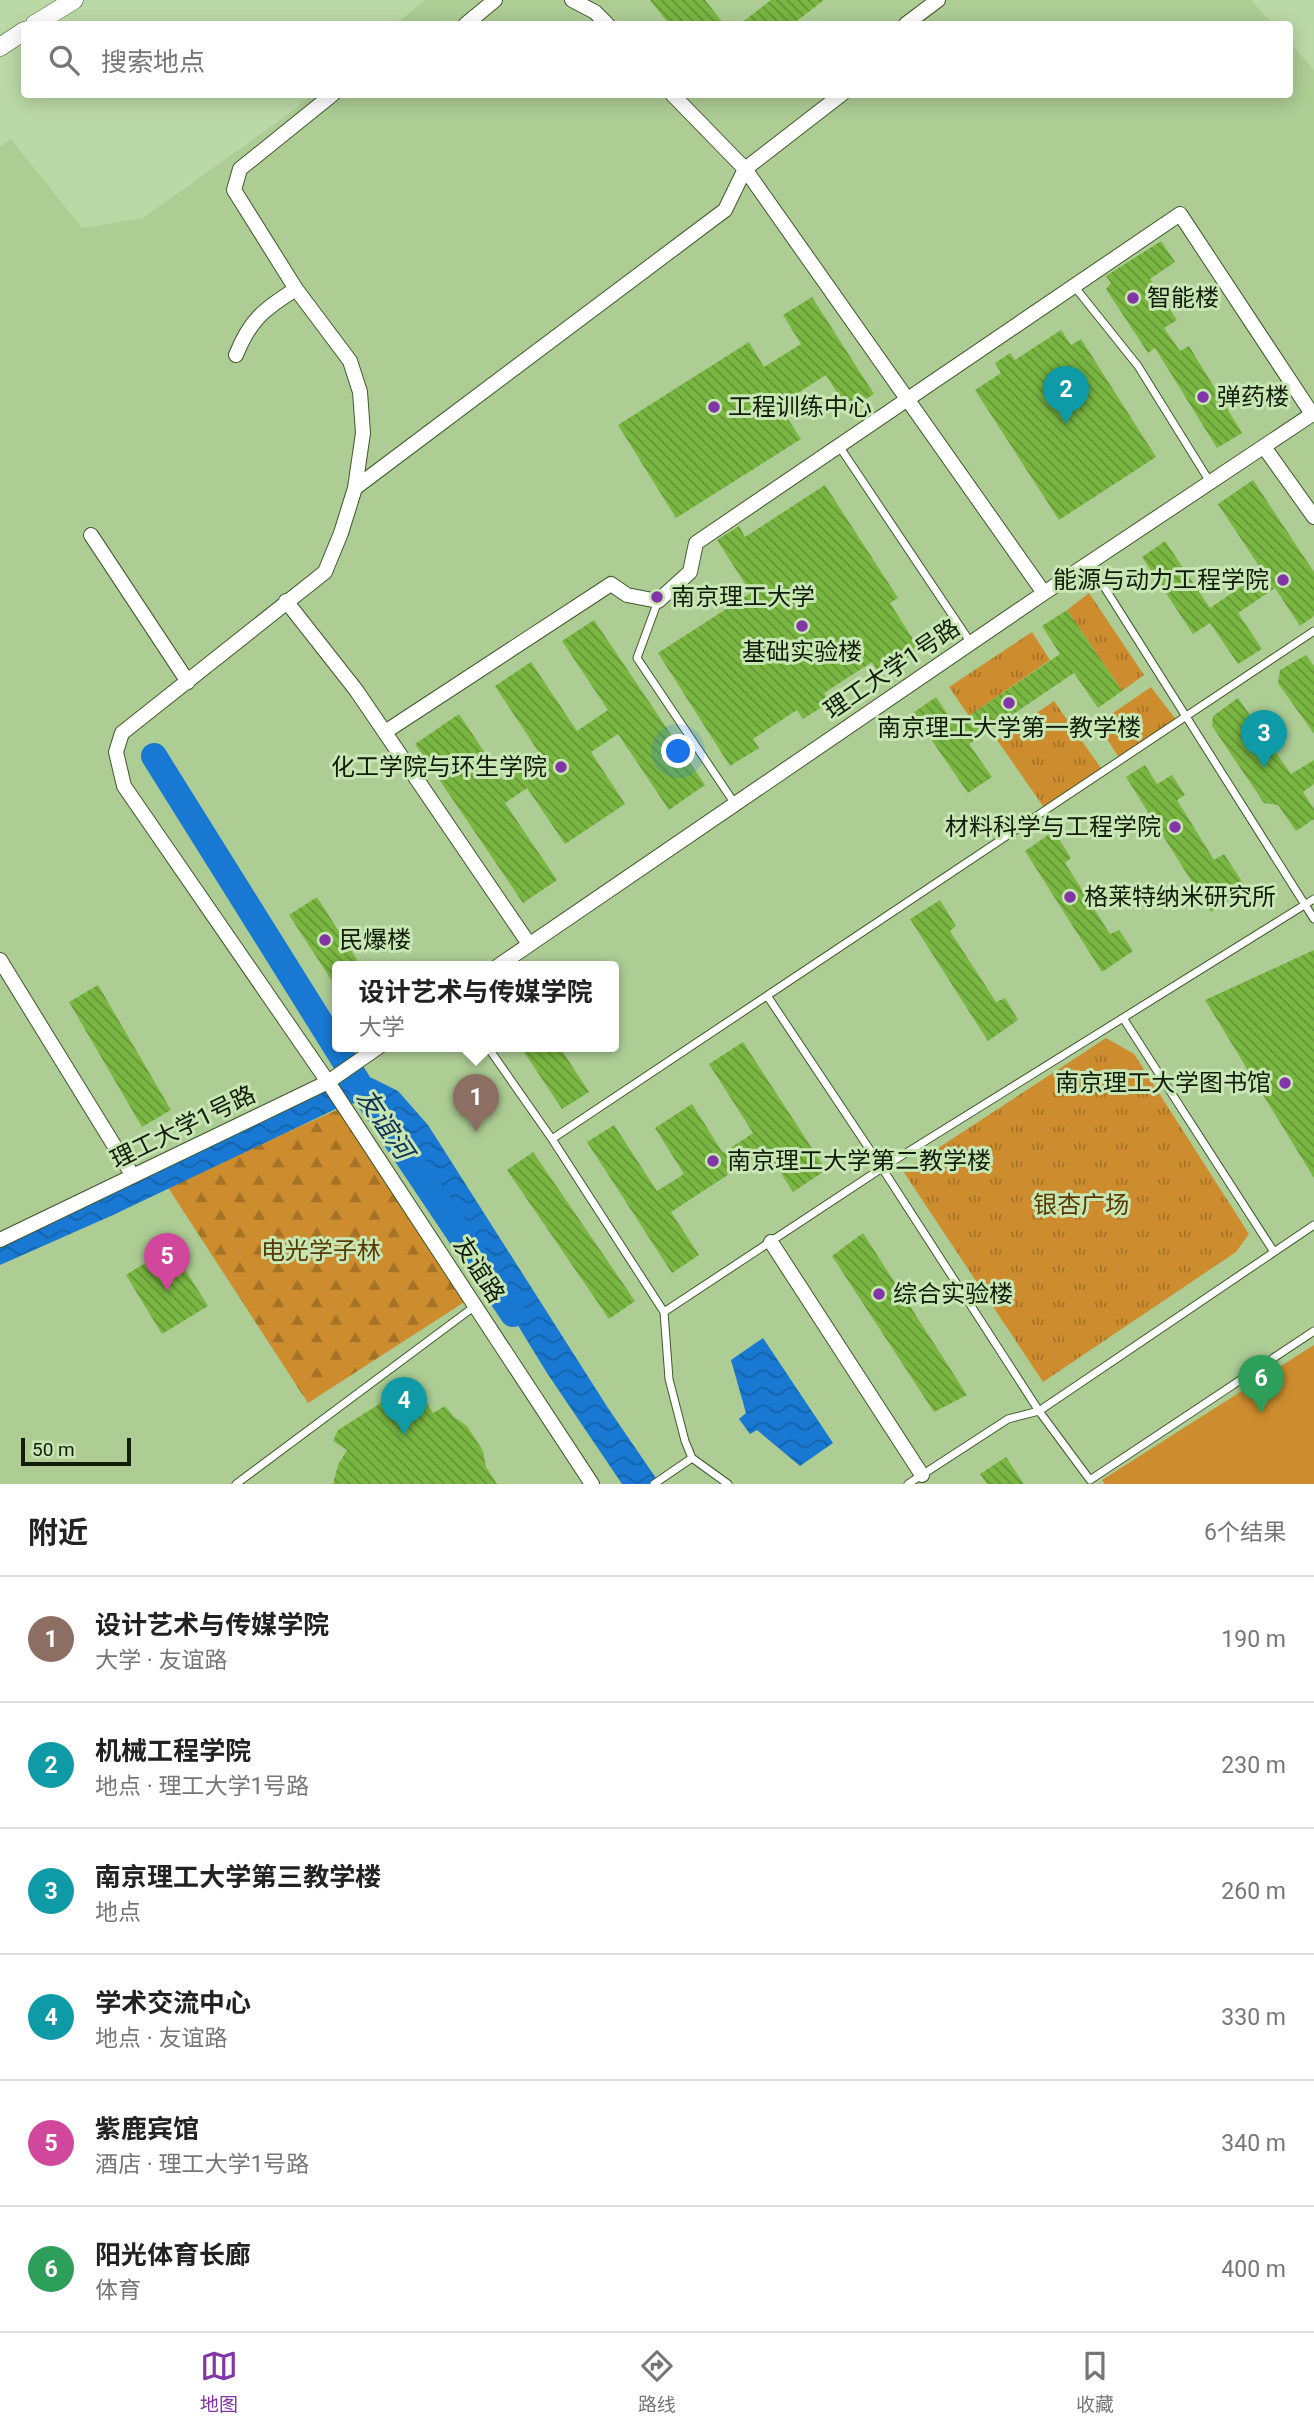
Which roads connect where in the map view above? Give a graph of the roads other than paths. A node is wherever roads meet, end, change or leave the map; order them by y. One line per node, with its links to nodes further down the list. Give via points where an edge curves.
1 (74, 0): 5 (street)
2 (495, 0): 6 (street)
3 (572, 0): 7 (street)
4 (938, 0): 8 (street)
5 (40, 21)
6 (470, 21)
7 (604, 21)
8 (910, 21)
9 (21, 33): 10 (street)
10 (0, 47)
11 (328, 98): 16 (street, 友谊路, via 240,169 234,190)
12 (676, 98): 14 (street)
13 (837, 98): 14 (street)
14 (745, 169): 18 (street); 23 (street, via 725,210)
15 (1073, 286): 18 (street); 19 (street, via 1180,215); 22 (lane, via 1138,366)
16 (296, 289): 17 (street, via 266,308 245,333); 23 (street, 友谊路, via 350,361 360,392 363,433)
17 (236, 355)
18 (908, 399): 20 (street); 27 (street)
19 (1313, 414): 21 (street, 理工大学1号路)
20 (839, 446): 29 (street, via 696,543 690,572); 31 (lane)
21 (1264, 447): 22 (street, 理工大学1号路); 24 (street)
22 (1211, 482): 26 (street, 理工大学1号路)
23 (355, 488): 28 (street, 友谊路, via 325,572)
24 (1314, 517)
25 (91, 535): 32 (street)
26 (1090, 563): 27 (street, 理工大学1号路); 33 (lane)
27 (1044, 593): 31 (street, 理工大学1号路)
28 (286, 601): 32 (street, 友谊路); 34 (street)
29 (658, 601): 34 (street, via 627,595 611,584); 35 (lane, via 637,658)
30 (1314, 631): 33 (lane)
31 (971, 643): 35 (street, 理工大学1号路)
32 (188, 682): 46 (street, 友谊路, via 122,733 116,752 124,786)
33 (1186, 715): 37 (lane); 42 (lane)
34 (385, 732): 39 (street)
35 (735, 804): 39 (street, 理工大学1号路)
36 (1314, 899): 37 (lane)
37 (1305, 905): 38 (lane); 43 (lane)
38 (1314, 919)
39 (529, 944): 41 (street, 理工大学1号路)
40 (0, 960): 49 (street)
41 (505, 961)
42 (768, 997): 47 (lane); 48 (lane)
43 (1123, 1018): 48 (lane); 53 (lane)
44 (372, 1052): 46 (street, 理工大学1号路)
45 (491, 1052): 47 (lane)
46 (328, 1082): 49 (street, 理工大学1号路); 54 (street, 友谊路)
47 (552, 1139): 55 (lane)
48 (882, 1168): 52 (lane); 57 (lane)
49 (133, 1176): 51 (street, 理工大学1号路)
50 (1314, 1225): 53 (lane)
51 (0, 1240)
52 (771, 1242): 55 (lane); 59 (street)
53 (1274, 1252): 57 (lane)
54 (475, 1306): 62 (lane); 63 (street, 友谊路)
55 (664, 1312): 58 (lane, via 669,1379)
56 (1314, 1331): 60 (lane)
57 (1039, 1411): 59 (lane, via 1008,1419); 60 (lane)
58 (692, 1458): 61 (lane); 64 (lane)
59 (922, 1475): 65 (lane)
60 (1091, 1482)
61 (654, 1483)
62 (236, 1484)
63 (592, 1484)
64 (728, 1484)
65 (908, 1484)

